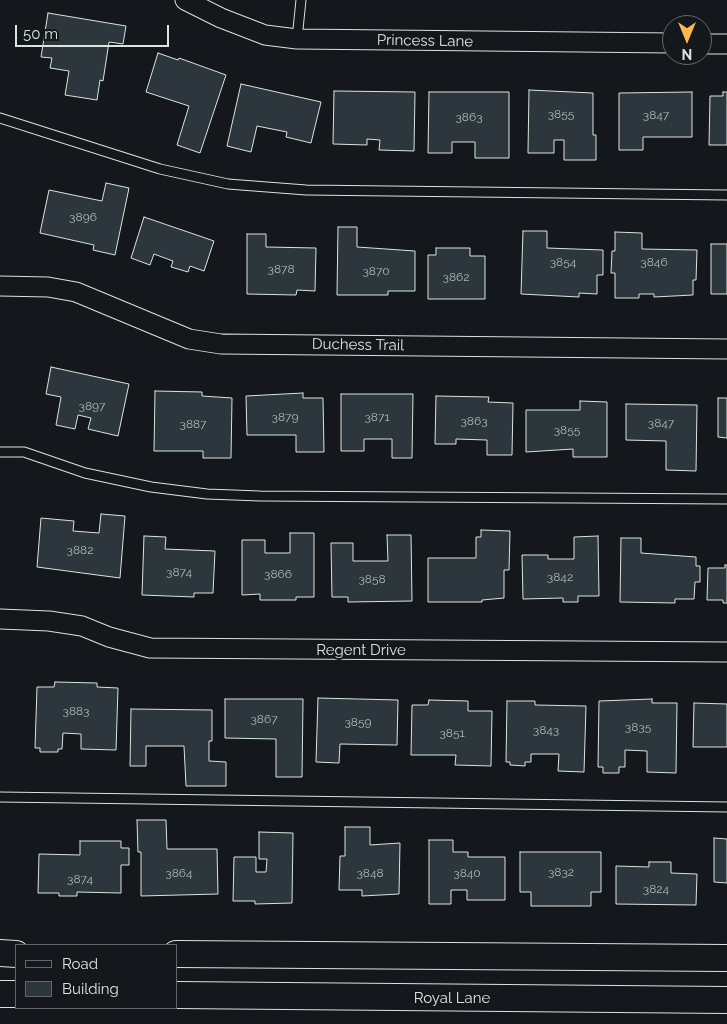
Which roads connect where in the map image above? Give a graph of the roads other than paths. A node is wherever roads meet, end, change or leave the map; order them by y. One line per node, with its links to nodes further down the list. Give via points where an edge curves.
1 (185, 0): 3 (street, Princess Lane, via 265,35)
2 (301, 0): 3 (lane)
3 (297, 39): 4 (street, Princess Lane)
4 (662, 43)
5 (712, 44): 6 (street)
6 (727, 44)
7 (0, 118): 8 (lane, via 160,169 228,184 306,190)
8 (727, 194)
9 (0, 286): 10 (street, Duchess Trail, via 48,287 76,292 189,339 221,344)
10 (727, 349)
11 (0, 452): 12 (lane, via 24,452 85,473 151,487 207,494)
12 (727, 499)
13 (0, 619): 14 (street, Regent Drive, via 82,626 150,648)
14 (727, 652)
15 (0, 797): 16 (lane)
16 (727, 807)
17 (0, 954): 18 (main road)
18 (15, 954)
19 (178, 954): 20 (main road)
20 (727, 958)
21 (0, 994): 22 (main road)
22 (15, 994)
23 (178, 995): 24 (main road, Royal Lane)
24 (727, 1000)

